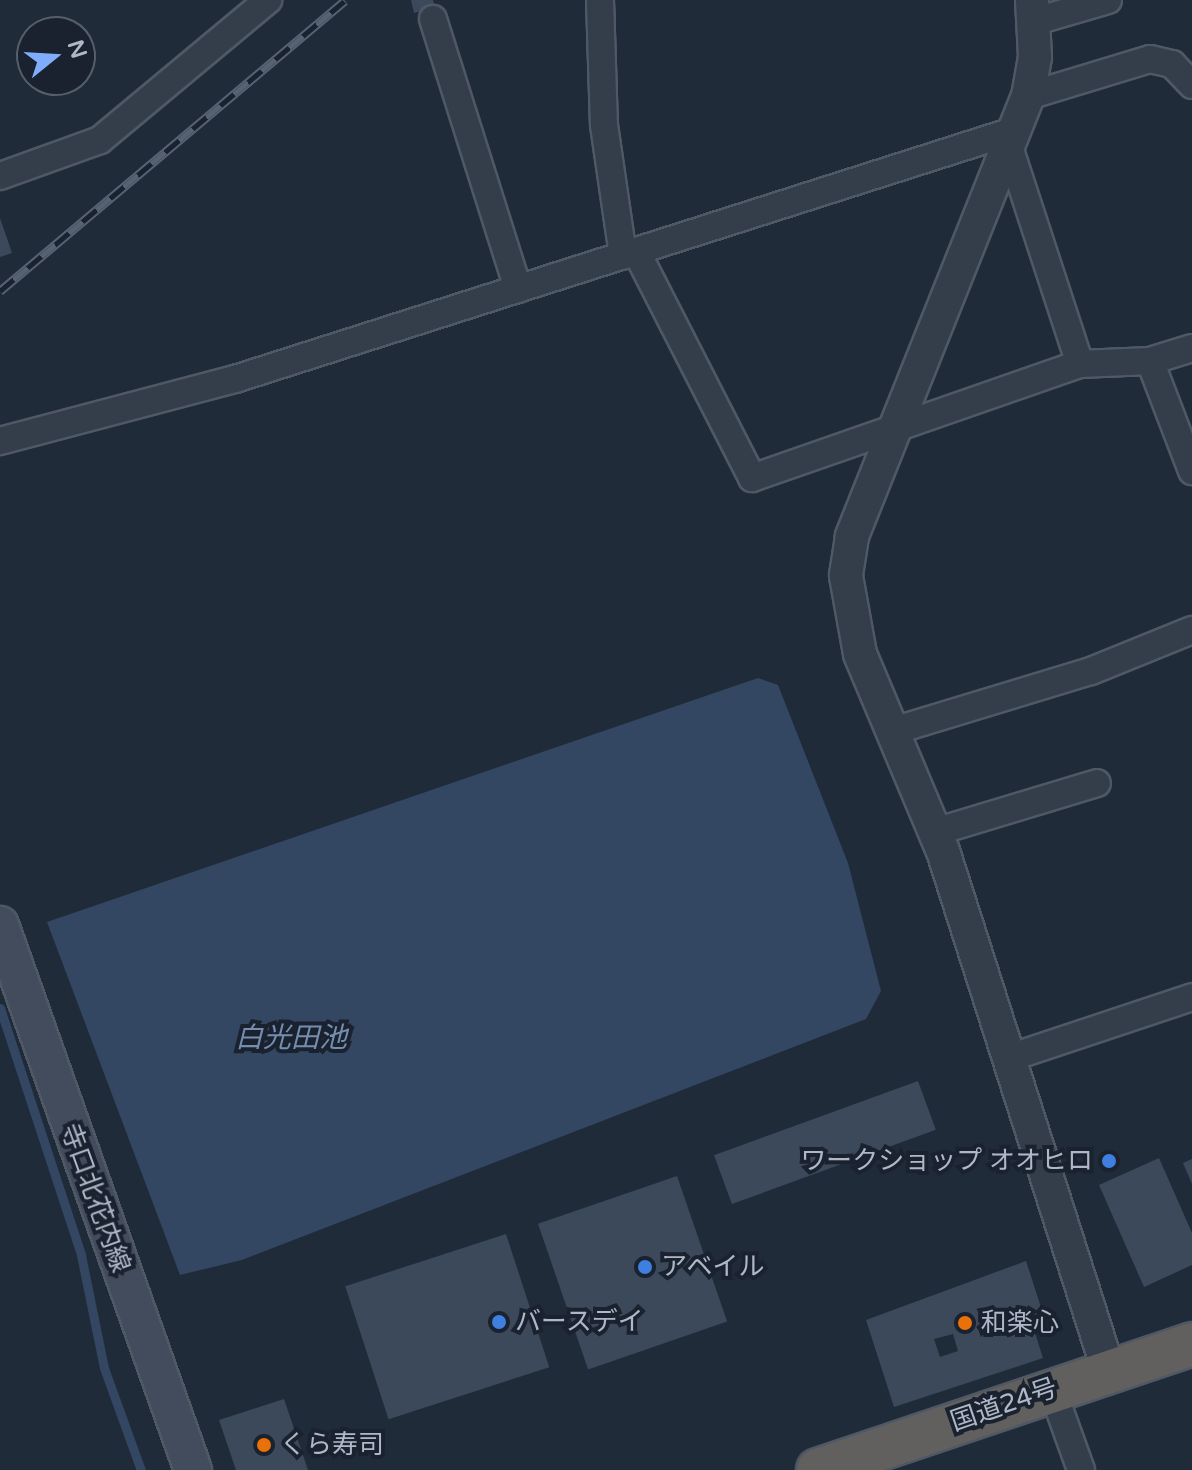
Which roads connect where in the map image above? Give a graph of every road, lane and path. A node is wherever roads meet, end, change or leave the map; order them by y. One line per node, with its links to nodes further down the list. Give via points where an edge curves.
1 (268, 0): 9 (street, via 100,140)
2 (600, 0): 10 (street, via 604,125)
3 (1108, 0): 4 (street)
4 (1034, 10): 7 (street)
5 (433, 19): 11 (street)
6 (1192, 85): 7 (street, via 1172,64 1150,59)
7 (1028, 96): 8 (street)
8 (1013, 140): 10 (street); 14 (street); 15 (street)
9 (0, 176)
10 (630, 254): 11 (street); 15 (street, via 752,478)
11 (518, 289): 16 (street, via 235,379)
12 (1192, 348): 13 (street)
13 (1150, 361): 14 (street); 17 (street)
14 (1080, 364): 15 (street)
15 (898, 430): 19 (street, via 852,537 846,576 860,654)
16 (0, 441)
17 (1192, 471)
18 (1192, 630): 19 (street, via 1091,671)
19 (893, 731): 21 (street)
20 (1097, 783): 21 (street)
21 (935, 832): 24 (street)
22 (0, 925): 28 (main road, 寺口北花内線)
23 (1192, 997): 24 (street)
24 (1009, 1058): 26 (street)
25 (1192, 1344): 26 (highway, 国道24号)
26 (1108, 1369): 27 (highway, 国道24号)
27 (1052, 1389): 29 (highway, 国道24号); 30 (street)
28 (193, 1470)
29 (818, 1470)
30 (1081, 1470)

